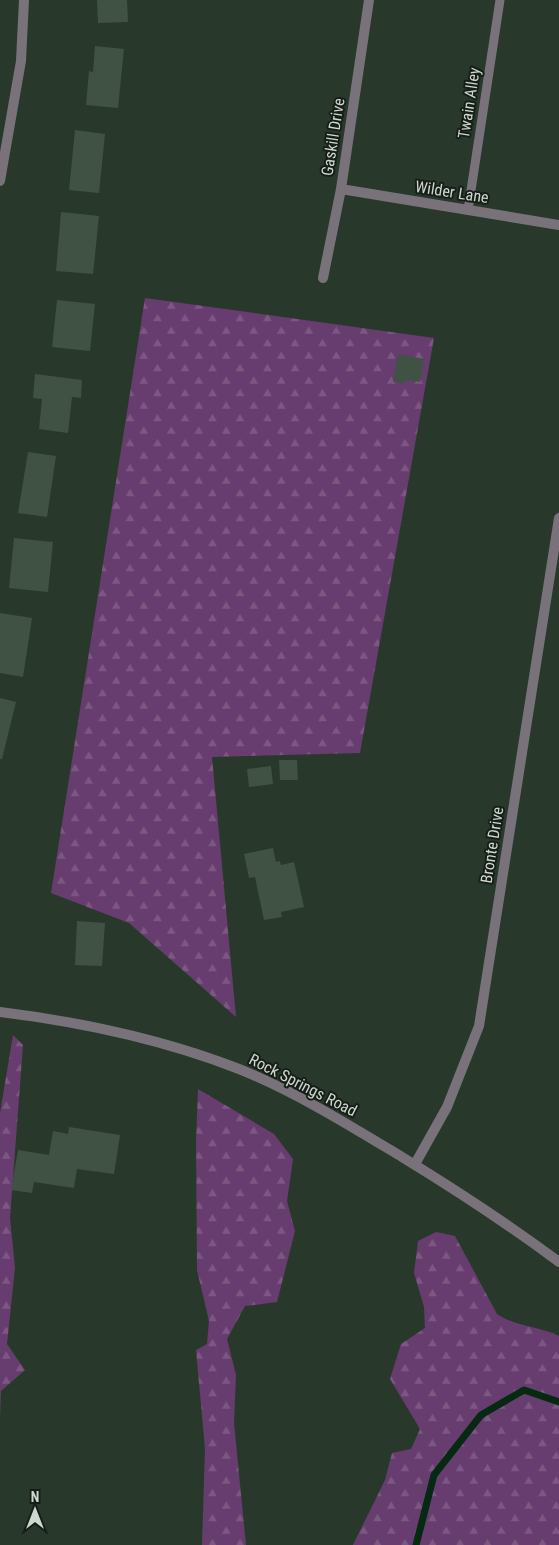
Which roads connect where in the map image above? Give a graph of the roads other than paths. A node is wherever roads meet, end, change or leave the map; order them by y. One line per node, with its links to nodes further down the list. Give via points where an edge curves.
1 (24, 0): 4 (street, via 21,60)
2 (369, 0): 6 (street, Gaskill Drive)
3 (500, 0): 7 (lane, Twain Alley)
4 (4, 131): 5 (street)
5 (0, 181)
6 (341, 189): 7 (street, Wilder Lane); 9 (street, Gaskill Drive)
7 (468, 210): 8 (street, Wilder Lane)
8 (559, 225)
9 (322, 278)
10 (559, 518): 12 (street, Bronte Drive, via 479,1026 447,1107)
11 (0, 1012): 12 (street, Rock Springs Road, via 62,1020 156,1042 239,1069 325,1111)
12 (415, 1164): 13 (street, Rock Springs Road)
13 (559, 1262)

